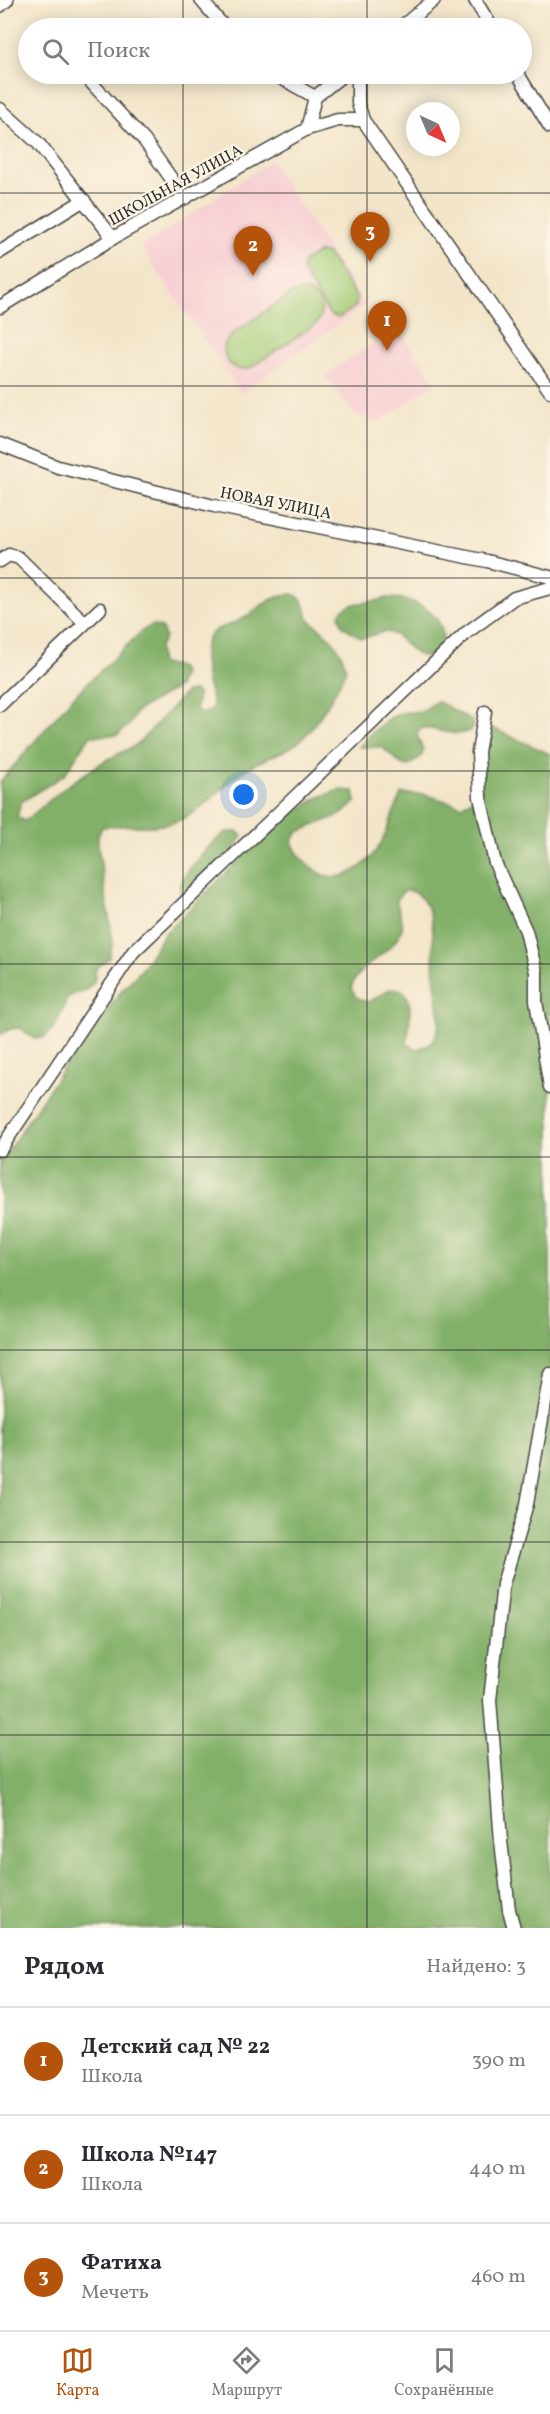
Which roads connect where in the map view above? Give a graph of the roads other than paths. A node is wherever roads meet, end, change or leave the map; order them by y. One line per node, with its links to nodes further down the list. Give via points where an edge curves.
1 (7, 0): 5 (street)
2 (201, 0): 6 (street)
3 (434, 0): 7 (street)
4 (475, 0): 8 (street)
5 (0, 6)
6 (216, 18)
7 (412, 18)
8 (486, 18)
9 (93, 84): 19 (street, via 144,140)
10 (292, 84): 14 (street)
11 (331, 84): 14 (street)
12 (357, 84): 16 (street)
13 (524, 84): 17 (street)
14 (315, 97): 18 (street)
15 (0, 109): 20 (street, via 38,143)
16 (363, 120): 18 (street, ШКОЛЬНАЯ УЛИЦА, via 338,120); 24 (street)
17 (550, 127)
18 (307, 129): 19 (street, ШКОЛЬНАЯ УЛИЦА)
19 (185, 198): 21 (street, ШКОЛЬНАЯ УЛИЦА)
20 (84, 200): 21 (street); 22 (street)
21 (113, 238): 23 (street, ШКОЛЬНАЯ УЛИЦА)
22 (0, 252)
23 (0, 307)
24 (550, 391)
25 (0, 444): 27 (street, НОВАЯ УЛИЦА, via 57,467 214,506)
26 (0, 561): 30 (street, via 9,555 19,558)
27 (550, 577)
28 (550, 588): 34 (street, via 514,598 466,633 133,952)
29 (100, 609): 30 (street)
30 (85, 623): 31 (street)
31 (0, 705)
32 (485, 712): 33 (street, via 478,752 480,797 495,863 526,931 536,972 536,1001)
33 (550, 1087)
34 (0, 1150)
35 (550, 1374): 36 (street, via 527,1504 503,1584 490,1700 501,1841)
36 (514, 1928)

